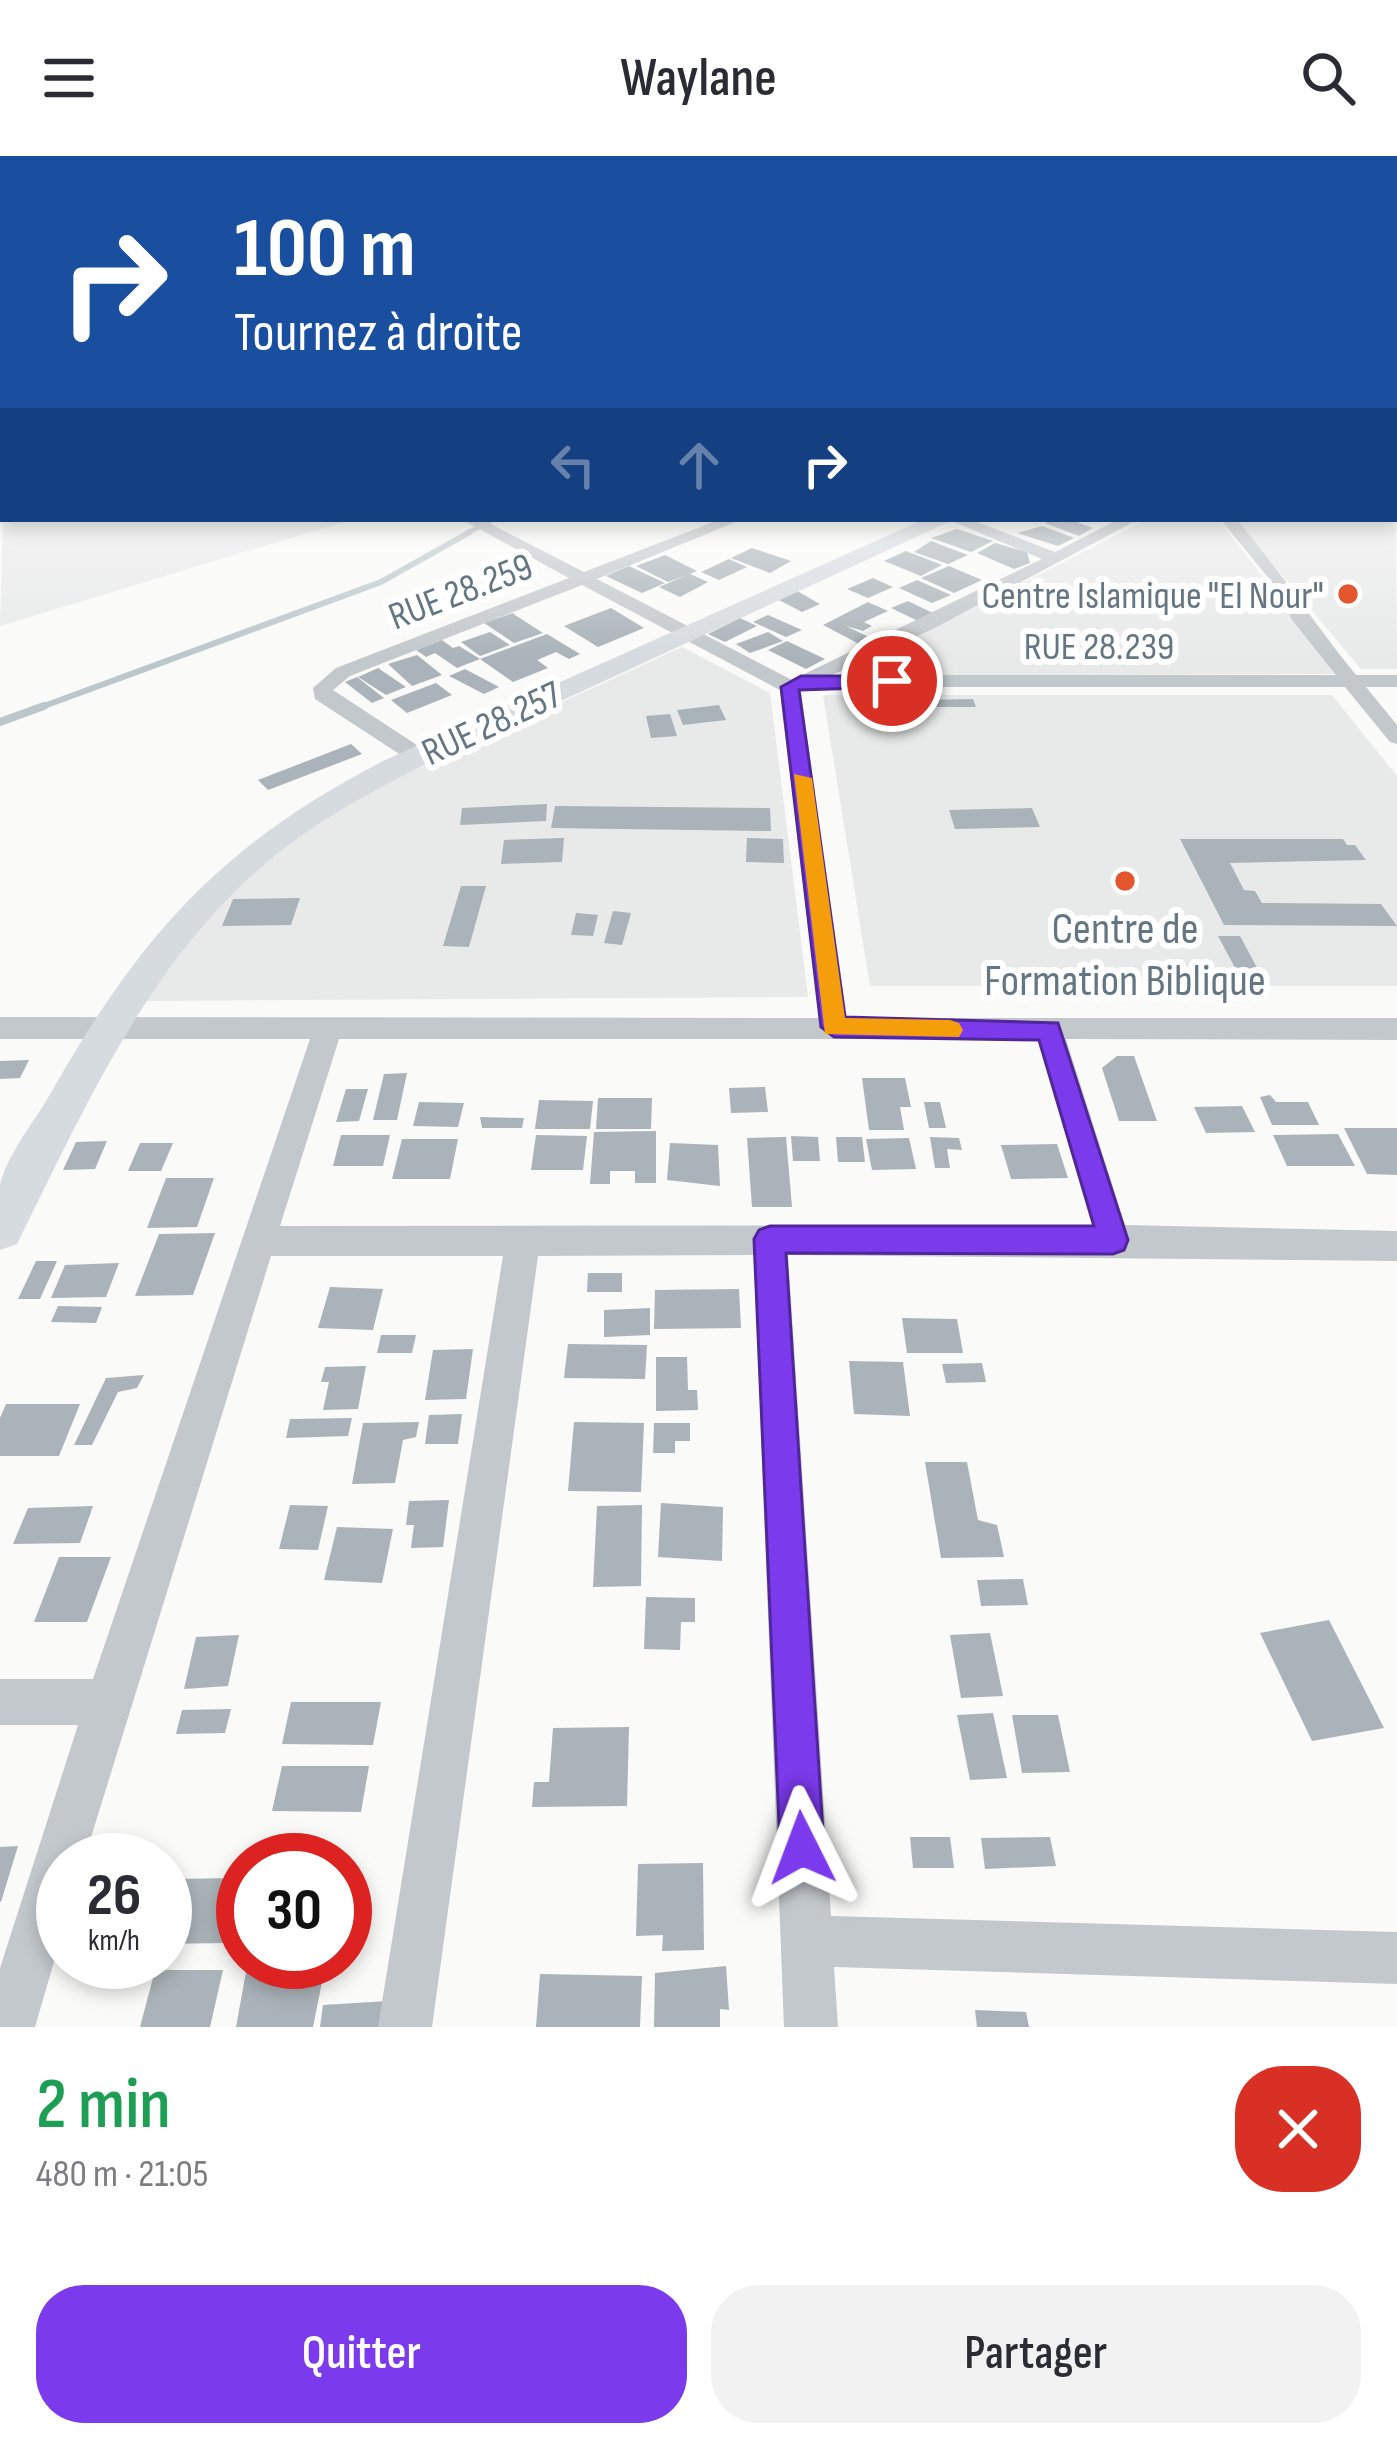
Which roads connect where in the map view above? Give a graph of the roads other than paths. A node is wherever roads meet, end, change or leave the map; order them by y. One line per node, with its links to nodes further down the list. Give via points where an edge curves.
1 (475, 522): 8 (street)
2 (727, 522): 8 (street, RUE 28.259)
3 (937, 522): 9 (street, RUE 28.257)
4 (963, 522): 7 (street)
5 (1125, 522): 7 (street)
6 (1231, 522): 10 (street)
7 (1055, 558): 12 (street)
8 (579, 579): 9 (street); 14 (street, RUE 28.259, via 343,672 322,688)
9 (680, 632): 12 (street); 14 (street, RUE 28.257)
10 (1349, 681): 11 (street, RUE 28.239); 12 (street, RUE 28.239); 13 (street)
11 (1397, 681)
12 (796, 684): 16 (street)
13 (1397, 738)
14 (418, 757): 18 (street, RUE 28.257, via 298,821 236,870 151,968)
15 (329, 1027): 16 (street); 18 (street); 25 (street)
16 (834, 1027): 20 (street)
17 (0, 1028): 18 (street)
18 (112, 1028): 21 (street, RUE 28.257)
19 (1397, 1029): 20 (street)
20 (1049, 1030): 24 (street)
21 (1, 1226)
22 (523, 1238): 23 (street); 25 (street); 32 (street)
23 (770, 1239): 24 (street); 29 (street)
24 (1113, 1240): 26 (street)
25 (262, 1241): 28 (street)
26 (1397, 1246)
27 (0, 1702): 28 (street)
28 (108, 1702): 31 (street)
29 (807, 1941): 30 (street); 33 (street)
30 (1397, 1958)
31 (8, 2027)
32 (405, 2027)
33 (812, 2027)

